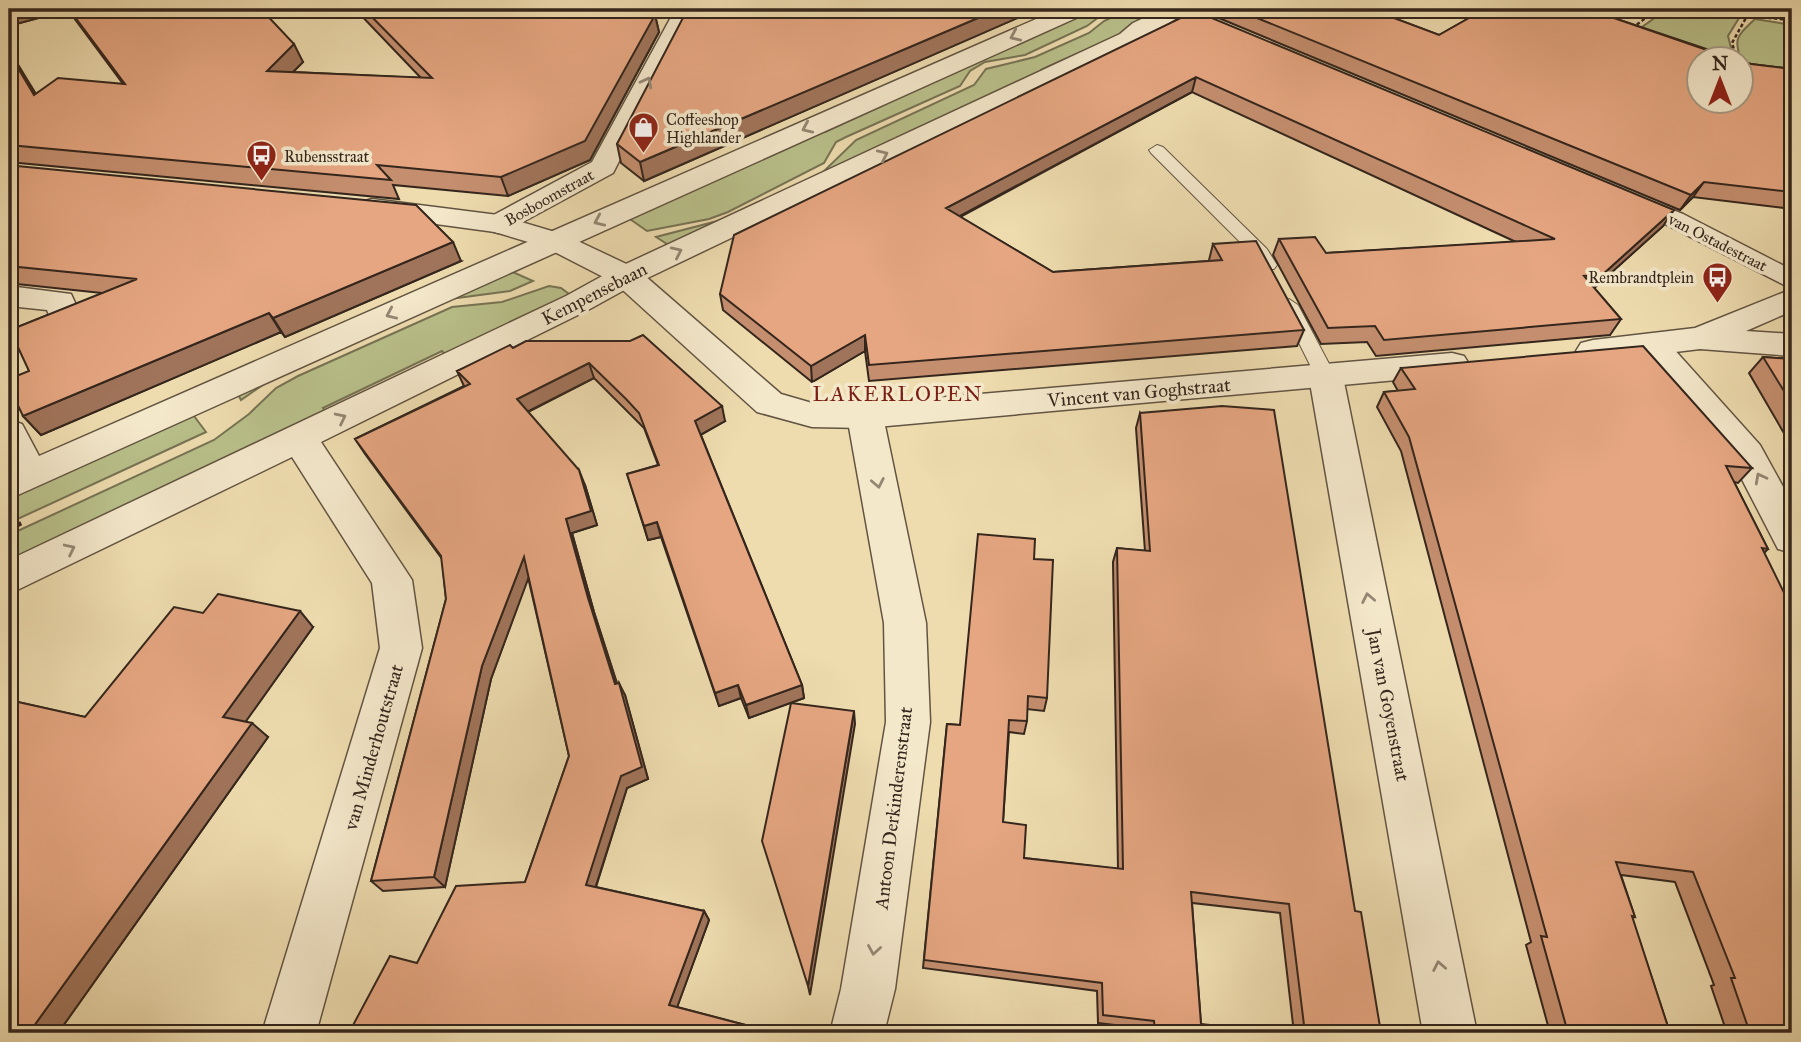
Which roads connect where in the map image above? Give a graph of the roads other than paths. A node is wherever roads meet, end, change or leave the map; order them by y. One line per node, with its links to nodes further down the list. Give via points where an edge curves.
1 (719, 9): 5 (street)
2 (1077, 9): 10 (street, one-way to 10)
3 (1185, 12): 11 (street, Kempensebaan, one-way to 3, via 1128,40 1142,28)
4 (650, 23): 5 (street)
5 (678, 24): 9 (street, Bosboomstraat, one-way to 5, via 603,167)
6 (1157, 150): 21 (lane, via 1262,253)
7 (1612, 193): 12 (street, van Ostadestraat, via 1674,219)
8 (345, 205): 9 (street)
9 (498, 224): 10 (street)
10 (555, 241): 11 (street); 25 (street, one-way to 25)
11 (626, 276): 22 (street, Vincent van Goghstraat, via 769,402 812,415); 24 (street, Kempensebaan, one-way to 11)
12 (1792, 281)
13 (9, 296): 16 (street, via 60,301 67,320)
14 (1792, 299): 15 (street)
15 (1700, 338): 17 (street); 18 (street)
16 (9, 343)
17 (1651, 345): 19 (street); 26 (street, one-way to 17, via 1747,454)
18 (1792, 345)
19 (1556, 354)
20 (1489, 361): 21 (street, Vincent van Goghstraat)
21 (1326, 377): 22 (street, Vincent van Goghstraat); 30 (street, Jan van Goyenstraat, one-way to 21)
22 (865, 416): 29 (street, Antoon Derkinderenstraat, one-way to 29, via 905,623 908,722 868,989)
23 (9, 433): 25 (street)
24 (299, 438): 27 (street, Kempensebaan, one-way to 24); 28 (street, van Minderhoutstraat, via 391,580 401,648)
25 (20, 480)
26 (1792, 538)
27 (9, 578)
28 (289, 1033)
29 (857, 1033)
30 (1450, 1033)

